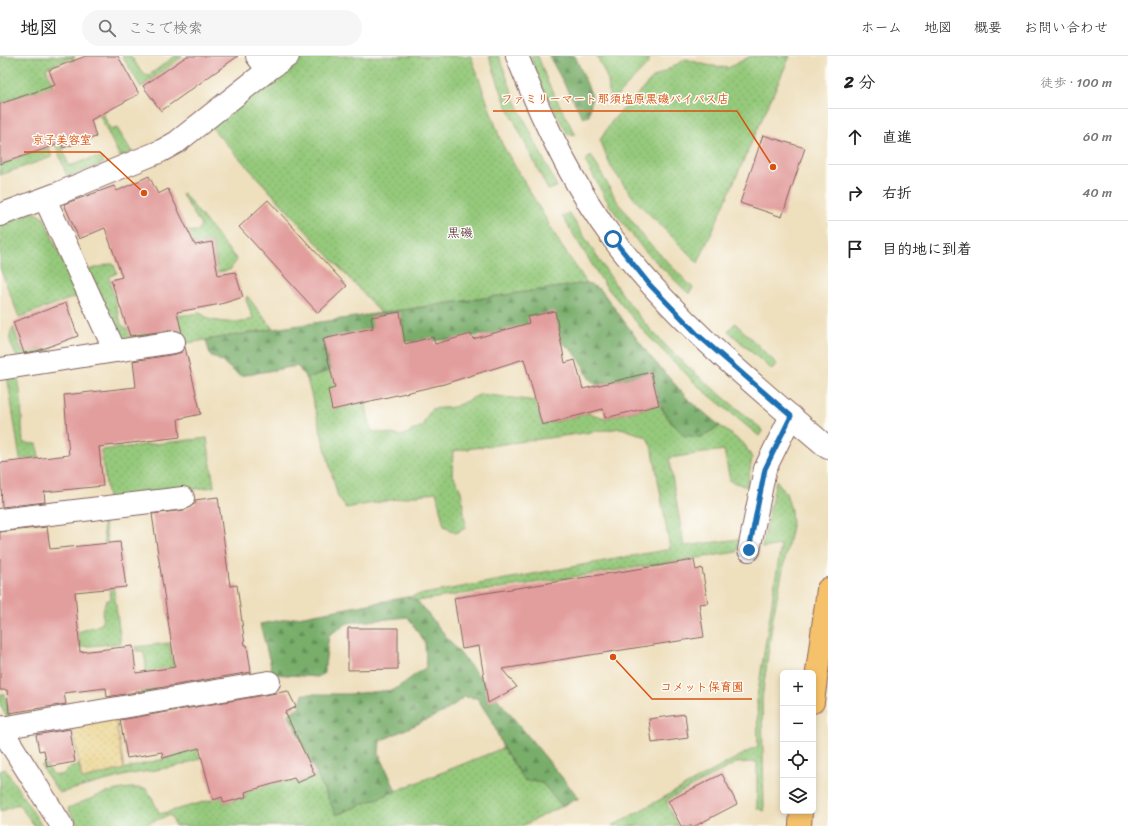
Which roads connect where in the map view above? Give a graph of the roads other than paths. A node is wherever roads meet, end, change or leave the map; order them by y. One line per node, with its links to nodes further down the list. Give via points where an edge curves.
1 (288, 56): 3 (street)
2 (518, 56): 9 (street, via 551,133 575,179 613,239 650,285 698,335)
3 (263, 63): 4 (street, via 177,142)
4 (45, 199): 5 (street); 7 (street)
5 (0, 215)
6 (174, 342): 7 (street)
7 (115, 351): 8 (street)
8 (0, 369)
9 (791, 416): 10 (street); 13 (street, via 765,469)
10 (828, 448)
11 (183, 498): 12 (street)
12 (0, 520)
13 (749, 550)
14 (828, 589): 15 (highway)
15 (816, 679)
16 (269, 682): 17 (street)
17 (0, 728): 19 (street)
18 (801, 814): 20 (highway)
19 (62, 826)
20 (800, 826)

